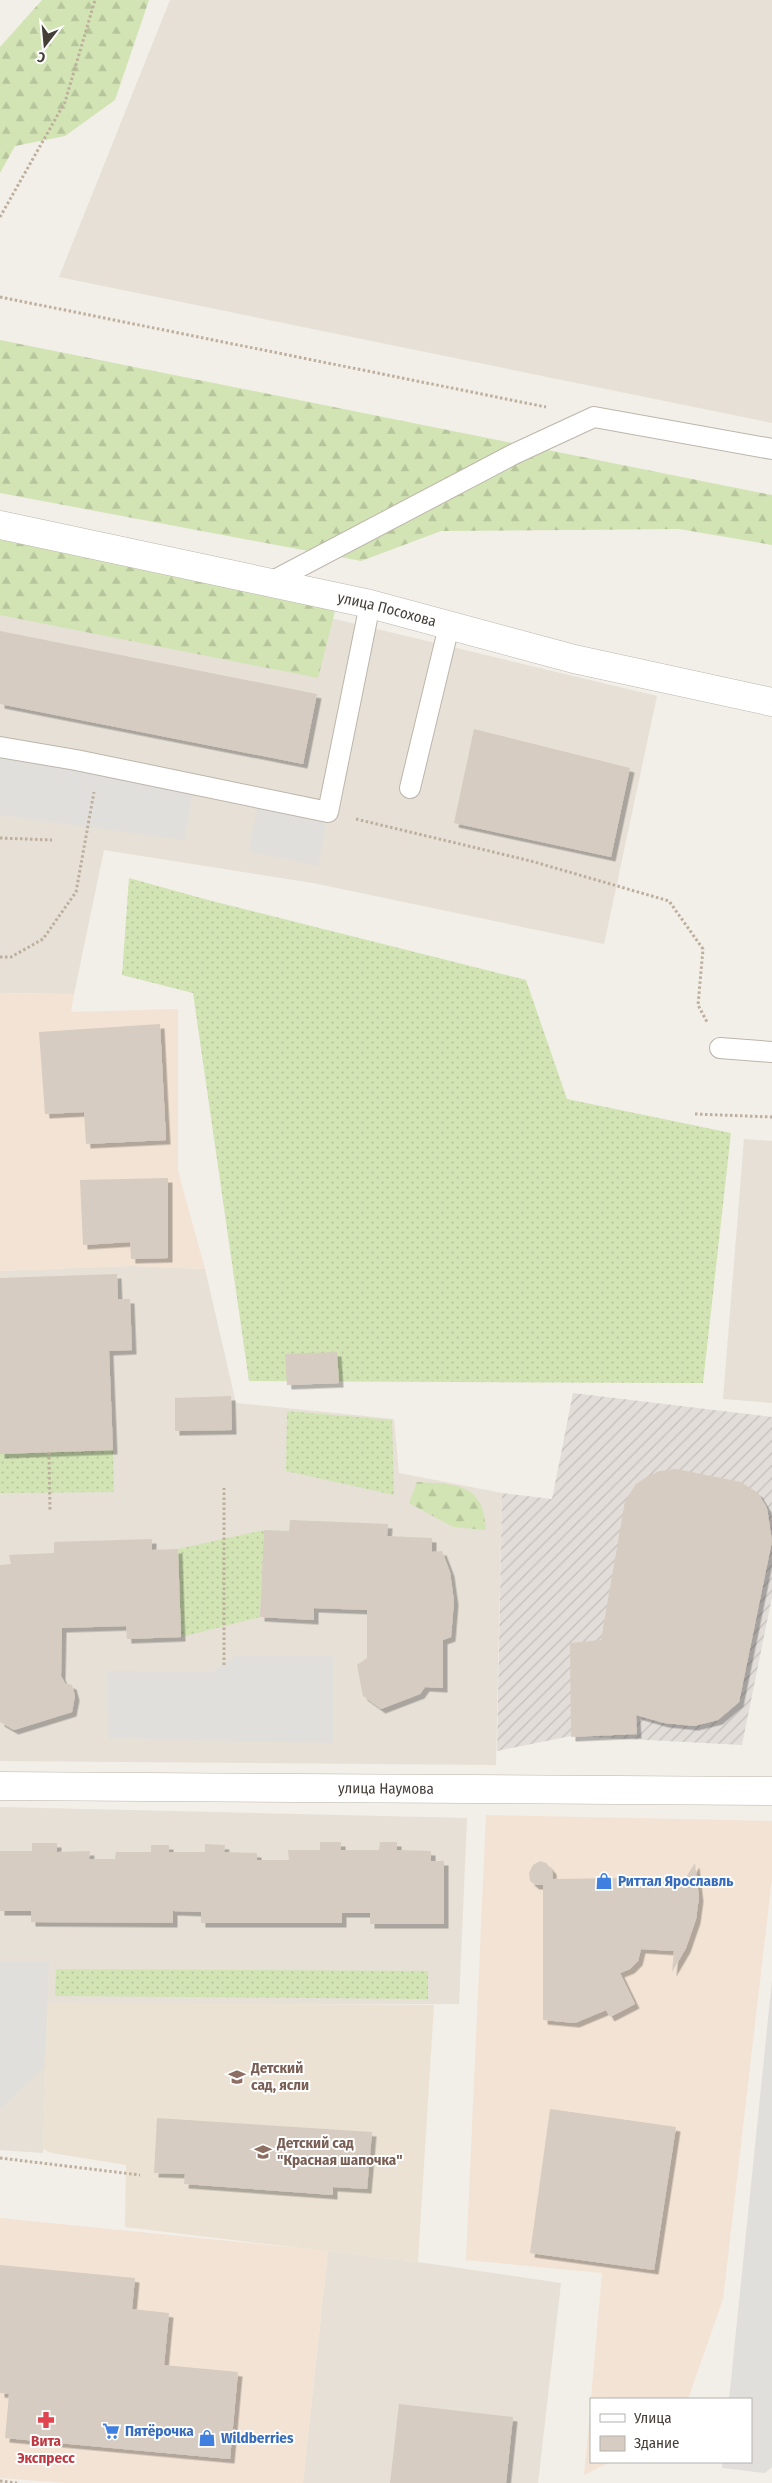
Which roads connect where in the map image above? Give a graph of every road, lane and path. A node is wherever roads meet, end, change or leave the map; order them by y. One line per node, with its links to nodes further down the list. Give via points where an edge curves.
1 (95, 0): 2 (path, via 65,102)
2 (0, 217)
3 (0, 297): 4 (path)
4 (594, 416): 5 (lane); 7 (lane, via 514,454)
5 (772, 449)
6 (0, 525): 7 (street, улица Посохова)
7 (269, 583): 8 (street, улица Посохова)
8 (370, 604): 9 (street, улица Посохова); 14 (lane)
9 (449, 626): 10 (street, улица Посохова, via 574,659); 13 (lane)
10 (772, 702)
11 (0, 747): 12 (lane)
12 (98, 765): 14 (lane); 17 (path, via 76,892 43,939 10,957)
13 (410, 788)
14 (328, 812): 18 (path, via 531,862 669,901 703,949 698,1005)
15 (0, 838): 16 (path)
16 (52, 840)
17 (0, 956)
18 (720, 1048): 19 (lane)
19 (772, 1052)
20 (695, 1114): 21 (path)
21 (772, 1117)
22 (49, 1452): 24 (path)
23 (224, 1488): 25 (path)
24 (50, 1511)
25 (224, 1665)
26 (0, 1786): 27 (street, улица Наумова)
27 (772, 1790)
28 (0, 2158): 29 (path)
29 (140, 2175)
30 (0, 2481): 31 (path)
31 (17, 2483)

